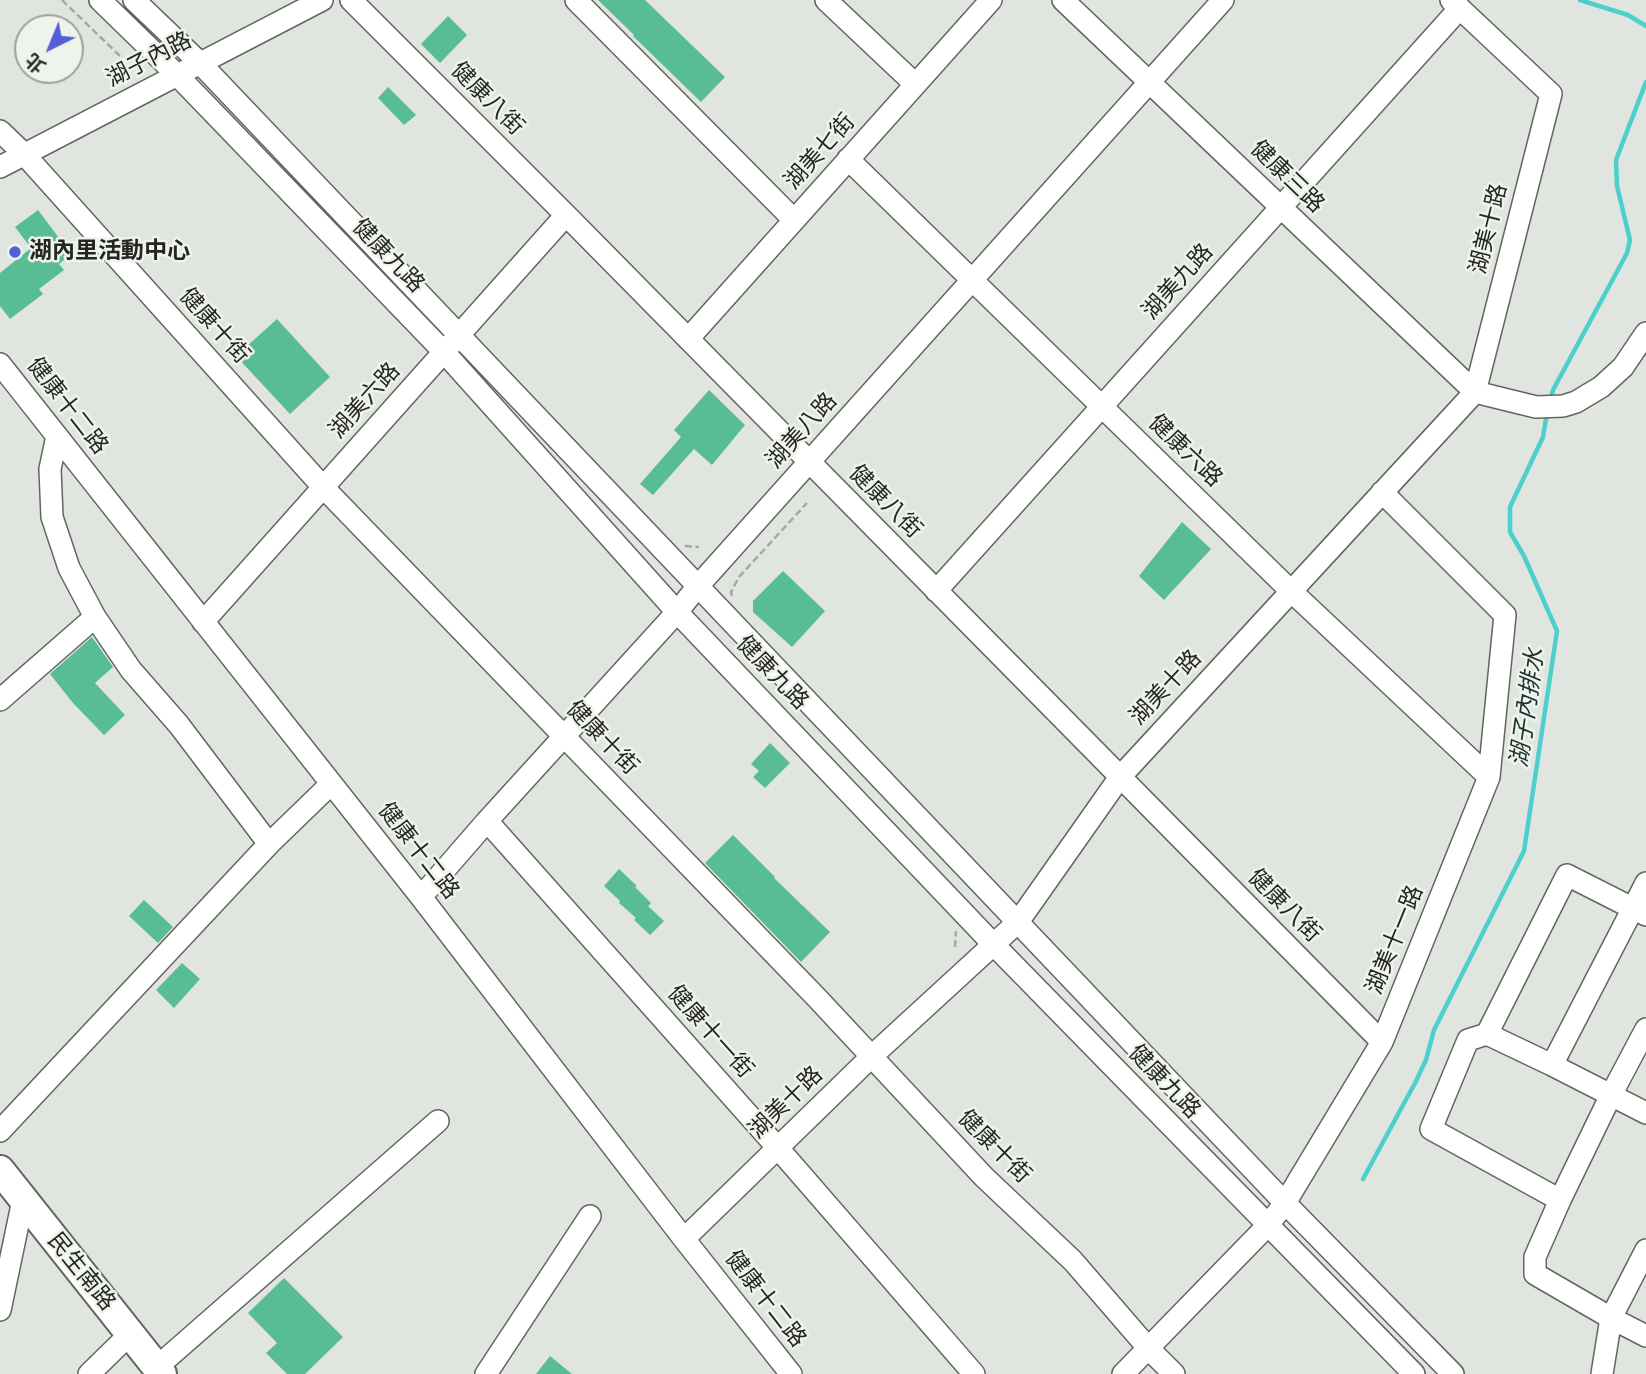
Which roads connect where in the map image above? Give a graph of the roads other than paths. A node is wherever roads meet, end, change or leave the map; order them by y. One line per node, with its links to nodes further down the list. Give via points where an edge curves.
1 (100, 0): 12 (street, 健康九路)
2 (134, 0): 11 (street)
3 (322, 0): 11 (street, 湖子內路)
4 (351, 0): 20 (street, 健康八街)
5 (576, 0): 21 (street)
6 (826, 0): 14 (street)
7 (991, 0): 14 (street, 湖美七街)
8 (1063, 0): 13 (street, 健康三路)
9 (1223, 0): 13 (street, 湖美八路)
10 (1455, 4): 19 (street, 湖美九路); 28 (street, 湖美十路, via 1551,94)
11 (200, 63): 12 (street, 湖子內路); 24 (street)
12 (177, 75): 16 (street, 湖子內路); 26 (street, 健康九路)
13 (1150, 82): 19 (street, 健康三路); 22 (street, 湖美八路)
14 (915, 85): 17 (street, 湖美七街)
15 (0, 131): 16 (street, 健康十街)
16 (24, 154): 18 (street, 湖子內路); 32 (street, 健康十街)
17 (848, 159): 21 (street, 湖美七街); 22 (street, 健康六路)
18 (0, 167)
19 (1281, 207): 28 (street, 健康三路); 29 (street, 湖美九路)
20 (566, 215): 24 (street, 湖美六路); 25 (street, 健康八街)
21 (794, 220): 25 (street, 湖美七街)
22 (972, 280): 29 (street, 健康六路); 31 (street, 湖美八路)
23 (1646, 333): 28 (street, via 1623,367 1576,402 1536,407)
24 (458, 335): 26 (street, 湖美六路); 34 (street)
25 (688, 339): 31 (street, 健康八街)
26 (444, 352): 32 (street, 湖美六路); 37 (street, 健康九路)
27 (4, 378): 30 (street, 健康十二路)
28 (1475, 391): 33 (street, 湖美十路)
29 (1102, 406): 35 (street, 健康六路); 36 (street, 湖美九路)
30 (57, 436): 38 (street, via 50,469 52,517 69,568); 39 (street, 健康十二路)
31 (809, 462): 34 (street, 湖美八路); 36 (street, 健康八街)
32 (323, 487): 39 (street, 湖美六路); 41 (street, 健康十街)
33 (1382, 492): 35 (street, 湖美十路); 43 (street, 湖美十一路, via 1505,615)
34 (698, 586): 37 (street, 湖美八路); 50 (street)
35 (1291, 591): 42 (street, 湖美十路); 43 (street, 健康六路)
36 (936, 592): 42 (street, 健康八街)
37 (677, 612): 41 (street, 湖美八路); 51 (street, 健康九路)
38 (95, 617): 40 (street); 46 (street, via 131,670)
39 (202, 622): 44 (street, 健康十二路)
40 (0, 700)
41 (564, 736): 45 (street, 湖美八路); 55 (street, 健康十街)
42 (1120, 777): 50 (street, 湖美十路); 54 (street, 健康八街)
43 (1489, 777): 54 (street, 湖美十一路)
44 (331, 784): 46 (street); 48 (street, 健康十二路)
45 (487, 821): 48 (street, 湖美八路); 61 (street, 健康十一街)
46 (270, 844): 60 (street)
47 (1646, 883): 49 (street)
48 (421, 897): 68 (street, 健康十二路)
49 (1639, 912): 53 (street, via 1567,875); 56 (street)
50 (1018, 922): 51 (street, 湖美十路); 65 (street)
51 (994, 945): 55 (street, 湖美十路); 67 (street, 健康九路)
52 (1646, 1029): 57 (street)
53 (1487, 1034): 56 (street); 64 (street, via 1468,1040 1432,1129)
54 (1382, 1042): 65 (street, 湖美十一路)
55 (872, 1056): 61 (street, 湖美十路); 74 (street, 健康十街, via 984,1177 1073,1262)
56 (1552, 1065): 57 (street)
57 (1611, 1095): 58 (street); 64 (street)
58 (1646, 1113)
59 (438, 1121): 75 (street)
60 (0, 1130)
61 (777, 1147): 68 (street, 湖美十路); 79 (street, 健康十一街)
62 (0, 1170): 63 (main road, 民生南路)
63 (23, 1200): 70 (street); 72 (main road, 民生南路)
64 (1560, 1200): 71 (street, via 1535,1257 1535,1274)
65 (1284, 1203): 67 (street, 湖美十一路); 83 (street)
66 (590, 1216): 77 (street)
67 (1268, 1226): 74 (street, 湖美十一路); 82 (street, 健康九路)
68 (684, 1239): 78 (street, 健康十二路)
69 (1646, 1250): 71 (street)
70 (0, 1310)
71 (1611, 1318): 73 (street); 84 (street)
72 (130, 1334): 75 (main road, 民生南路); 76 (street)
73 (1646, 1336)
74 (1149, 1349): 80 (street, 湖美十一路); 81 (street, 健康十街)
75 (159, 1371)
76 (89, 1374)
77 (486, 1374)
78 (791, 1374)
79 (974, 1374)
80 (1123, 1374)
81 (1174, 1374)
82 (1414, 1374)
83 (1453, 1374)
84 (1602, 1374)

